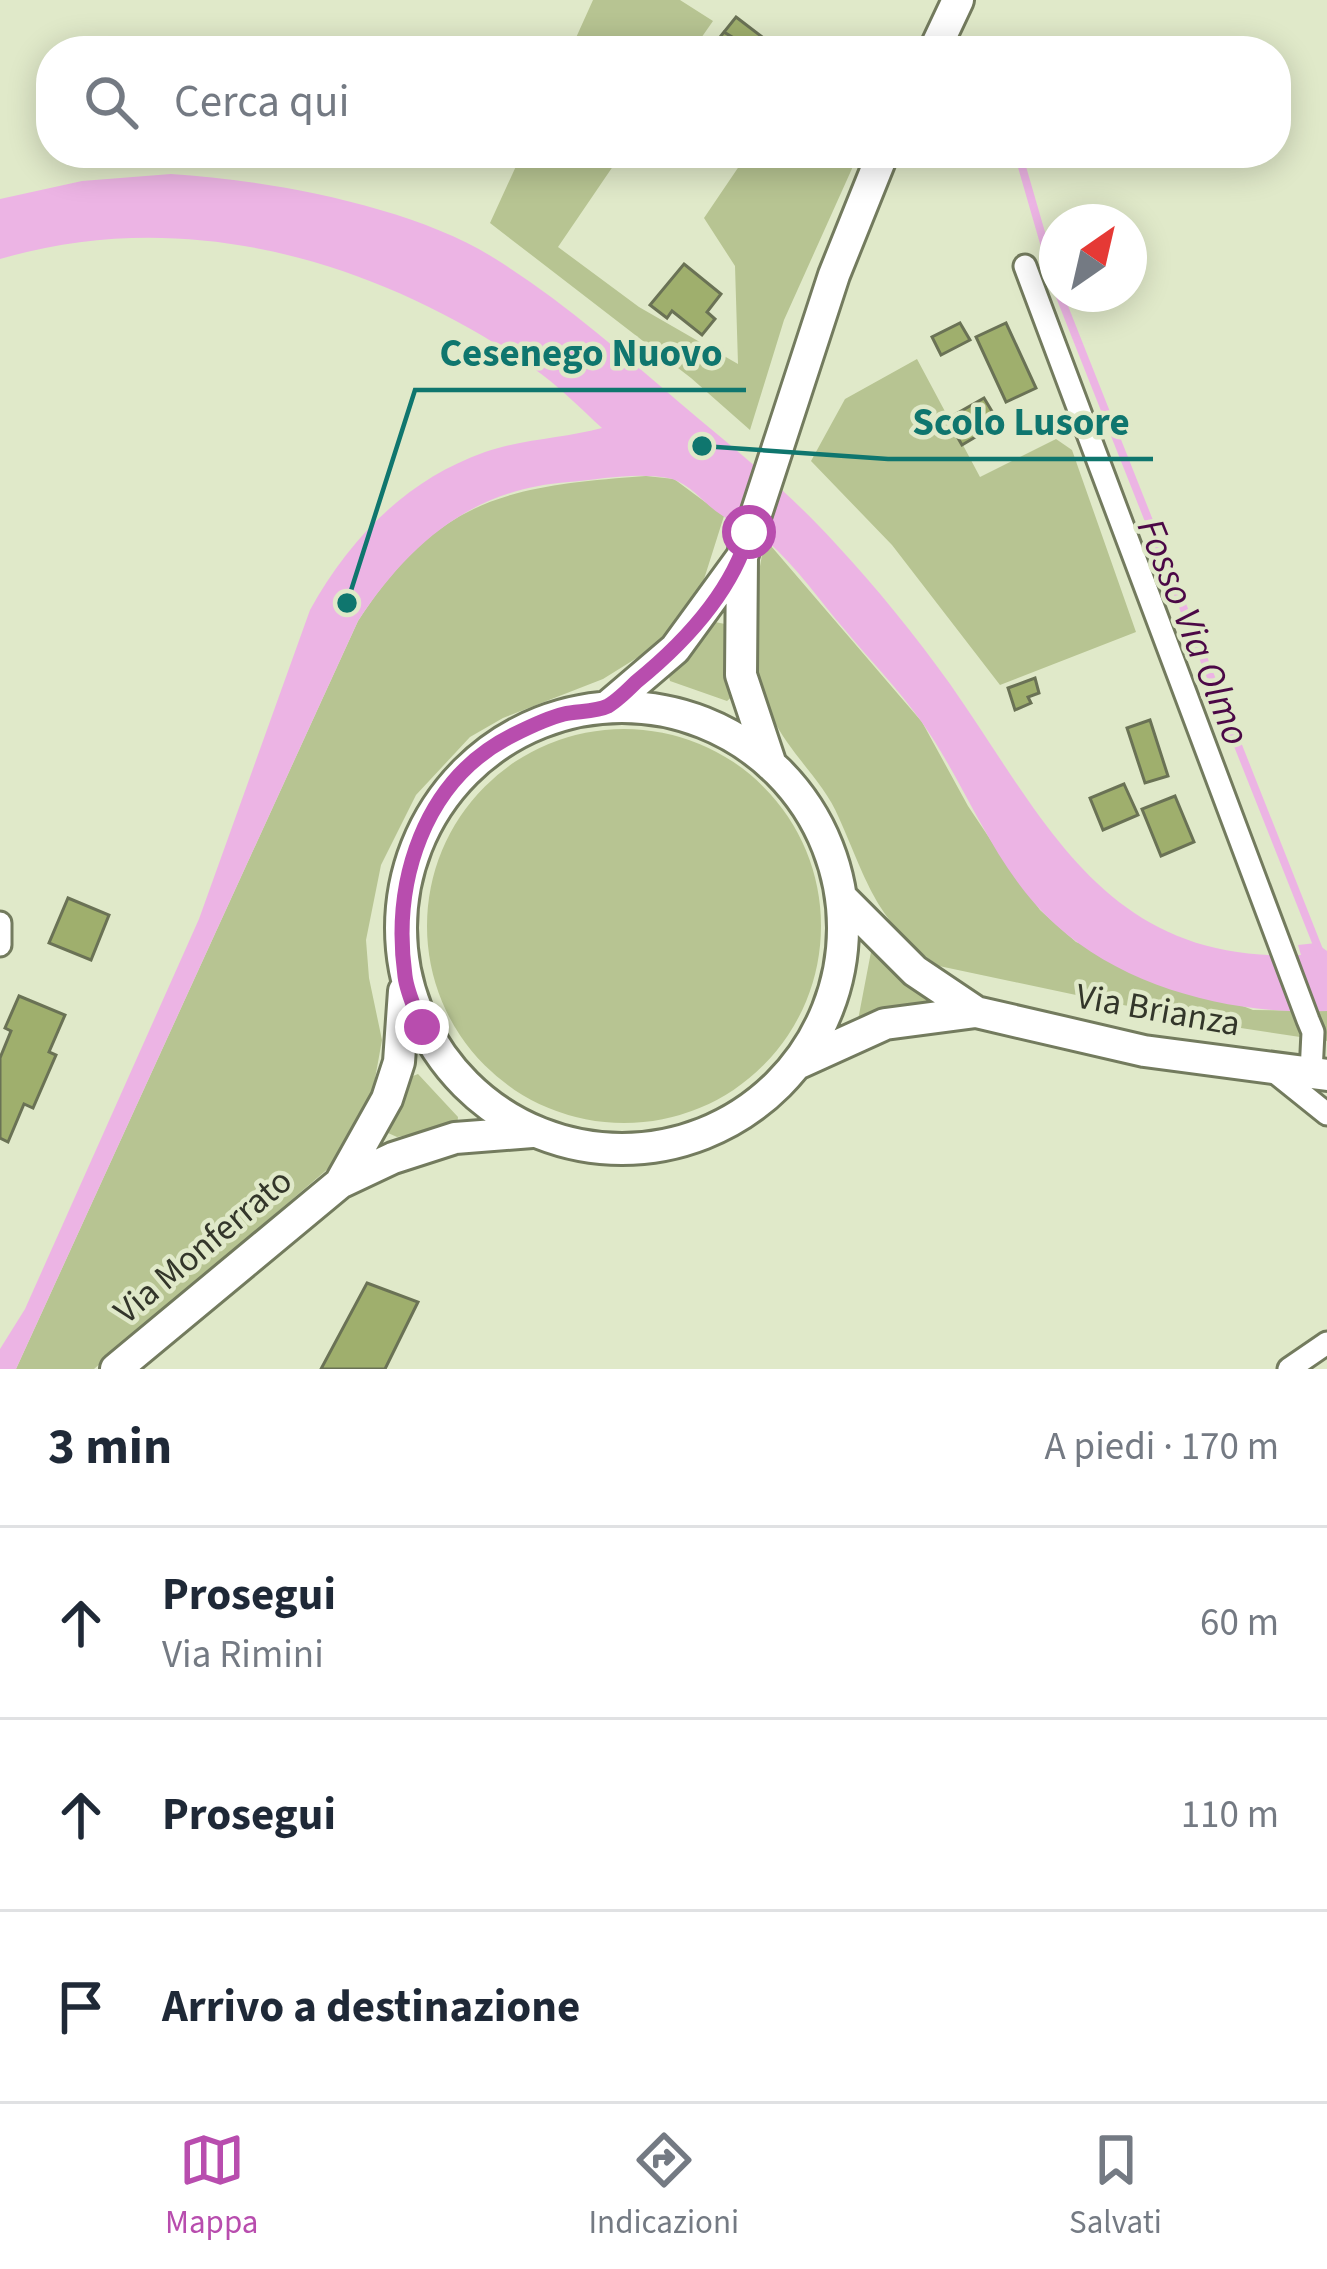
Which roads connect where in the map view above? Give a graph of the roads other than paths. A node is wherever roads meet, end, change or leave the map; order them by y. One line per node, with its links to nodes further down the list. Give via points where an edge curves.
1 (958, 0): 2 (main road)
2 (941, 36)
3 (877, 168): 5 (main road)
4 (1025, 266): 15 (street, via 1275,928)
5 (746, 544): 6 (main road, via 675,649); 7 (main road, via 741,675)
6 (607, 707): 7 (main road, via 698,720); 11 (main road, via 559,715 508,737 462,773 429,817 401,899)
7 (771, 765): 8 (main road, via 816,821)
8 (842, 898): 12 (main road, Via Brianza, via 915,971); 13 (main road, via 833,997)
9 (0, 923): 10 (street)
10 (0, 945)
11 (405, 980): 17 (main road, via 422,1027 458,1078); 18 (main road, Via Monferrato, via 399,1062)
12 (976, 1012): 13 (main road, Via Brianza, via 886,1024); 14 (main road, Via Brianza, via 1144,1052)
13 (799, 1063): 17 (main road, via 734,1120 678,1143 618,1151)
14 (1271, 1069): 15 (main road, Via Brianza); 16 (street)
15 (1319, 1074)
16 (1327, 1114)
17 (532, 1132): 18 (main road, Via Monferrato, via 455,1138)
18 (340, 1183): 20 (main road, Via Monferrato)
19 (1327, 1343): 21 (street)
20 (116, 1369)
21 (1289, 1369)

